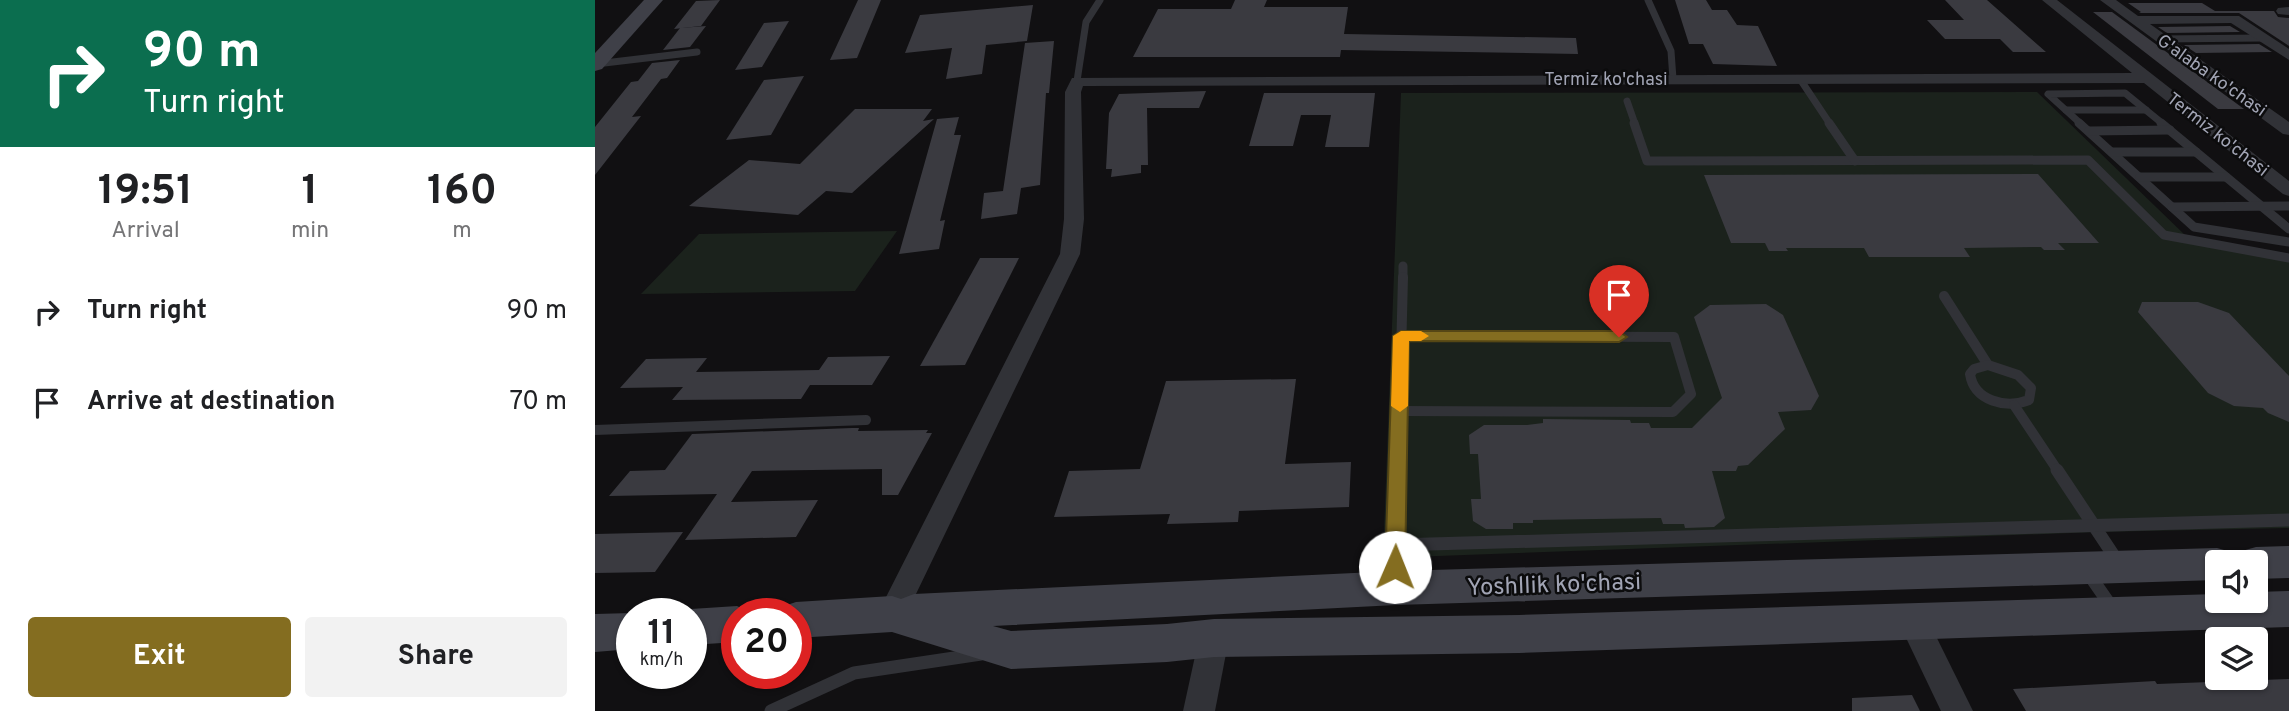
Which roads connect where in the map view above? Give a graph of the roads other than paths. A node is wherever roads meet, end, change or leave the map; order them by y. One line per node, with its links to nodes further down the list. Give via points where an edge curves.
1 (631, 0): 10 (main road)
2 (654, 0): 15 (main road)
3 (1100, 0): 19 (lane, via 1086,22)
4 (1649, 0): 17 (lane, via 1671,51)
5 (2049, 0): 16 (street, Termiz ko'chasi)
6 (2107, 0): 9 (street, G'alaba ko'chasi)
7 (2215, 6): 8 (street)
8 (2234, 19): 9 (street, G'alaba ko'chasi); 11 (street)
9 (2134, 20): 12 (street, G'alaba ko'chasi)
10 (595, 38)
11 (2261, 38): 12 (lane); 14 (street)
12 (2161, 39): 24 (street, G'alaba ko'chasi)
13 (697, 52): 15 (lane)
14 (2289, 56)
15 (596, 63)
16 (2146, 78): 18 (street, Termiz ko'chasi); 29 (street, Termiz ko'chasi)
17 (1673, 79): 18 (street, Termiz ko'chasi); 19 (street, Termiz ko'chasi)
18 (1800, 79): 28 (lane)
19 (1075, 87): 57 (street, via 1070,254)
20 (1627, 101): 28 (lane, via 1647,161)
21 (2066, 110): 22 (lane); 22 (lane, via 2048,94 2125,93); 25 (lane)
22 (2146, 110): 23 (lane)
23 (2170, 130): 25 (lane); 27 (lane)
24 (2289, 130)
25 (2089, 131): 26 (lane)
26 (2112, 152): 27 (lane); 31 (lane)
27 (2196, 152): 32 (lane)
28 (1855, 161): 39 (lane, via 2088,160 2164,235)
29 (2265, 171): 30 (street); 33 (street, Termiz ko'chasi)
30 (2289, 172)
31 (2140, 177): 32 (lane); 36 (lane)
32 (2226, 177): 35 (lane)
33 (2289, 190)
34 (2289, 205): 35 (lane)
35 (2261, 206): 36 (lane); 37 (lane)
36 (2172, 207): 38 (lane, via 2194,227)
37 (2289, 229)
38 (2289, 242)
39 (2289, 258)
40 (1403, 266): 42 (lane)
41 (1944, 296): 43 (lane)
42 (1401, 336): 45 (lane); 45 (lane, via 1674,337 1691,394 1673,412)
43 (1988, 365): 44 (lane, via 2018,375 2031,388 2029,400); 44 (lane, via 1970,373 1972,385 1989,399)
44 (2014, 405): 49 (lane)
45 (1400, 411): 50 (lane)
46 (866, 420): 47 (lane)
47 (595, 430)
48 (2289, 520): 49 (lane)
49 (2094, 525): 50 (lane); 54 (lane)
50 (1395, 545): 55 (lane)
51 (2289, 562): 52 (main road)
52 (2268, 563)
53 (2205, 564): 54 (main road, Yoshllik ko'chasi)
54 (2103, 568): 55 (main road, Yoshllik ko'chasi); 58 (lane)
55 (1396, 588): 57 (main road, Yoshllik ko'chasi)
56 (2289, 610): 58 (main road)
57 (892, 614): 59 (main road, Yoshllik ko'chasi); 64 (main road)
58 (2117, 615): 60 (main road)
59 (812, 619)
60 (1913, 621): 63 (main road); 67 (street)
61 (616, 632): 62 (main road)
62 (595, 633)
63 (1214, 638): 64 (main road); 66 (street)
64 (1011, 650): 65 (lane, via 854,673)
65 (771, 711)
66 (1199, 711)
67 (1957, 711)

